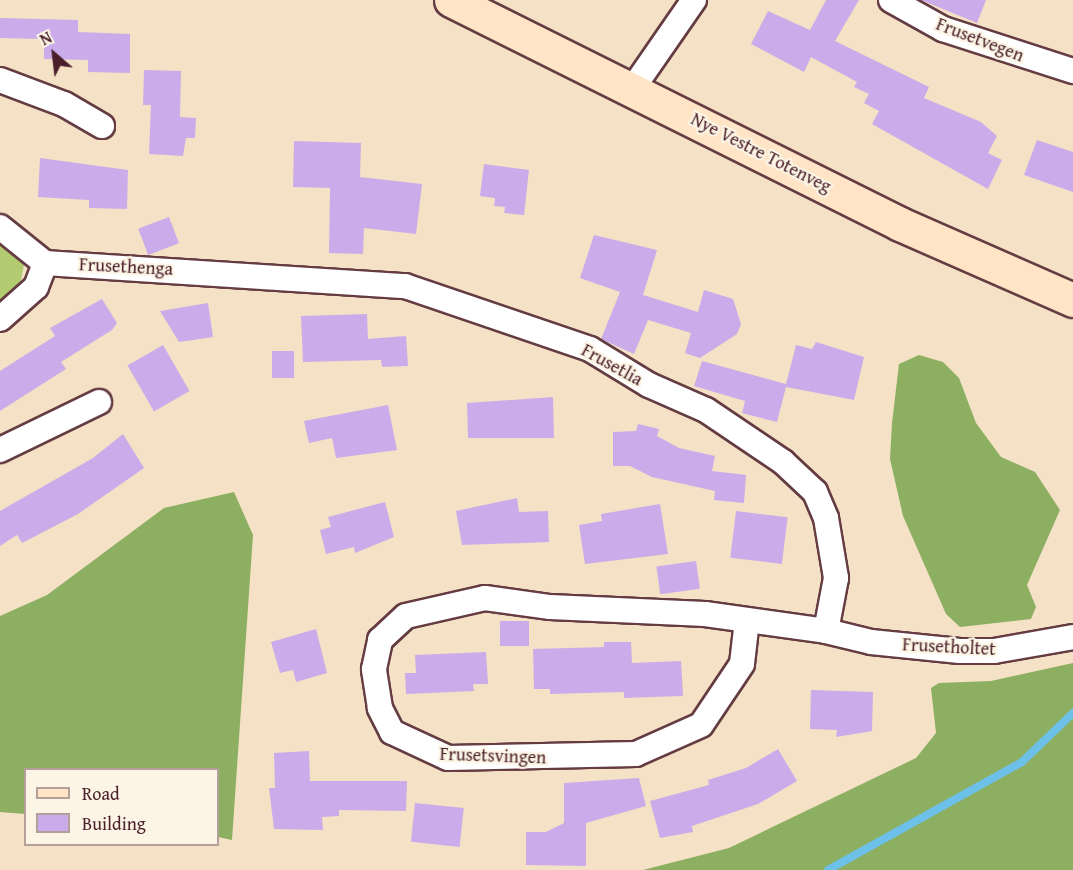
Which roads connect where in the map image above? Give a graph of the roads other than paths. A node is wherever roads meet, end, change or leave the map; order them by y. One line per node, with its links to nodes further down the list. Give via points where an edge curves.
1 (452, 0): 6 (main road, Nye Vestre Totenveg)
2 (694, 0): 6 (street)
3 (891, 0): 4 (street, Frusetvegen, via 943,29)
4 (1073, 70)
5 (0, 80): 7 (street, via 64,104)
6 (633, 88): 11 (main road, Nye Vestre Totenveg, via 900,225)
7 (102, 126)
8 (0, 227): 9 (street)
9 (45, 263): 10 (street, Frusethenga); 12 (street, via 36,287)
10 (208, 271): 16 (street, Frusetlia, via 405,286 590,349 649,386 706,410 783,462 815,492 826,518 836,578)
11 (1073, 300)
12 (0, 318)
13 (99, 402): 14 (street)
14 (0, 450)
15 (747, 620): 15 (street, Frusetsvingen, via 485,598 406,616 380,640 375,669 380,708 392,732 447,758 636,754 701,725 742,664); 16 (street, Frusetsvingen)
16 (826, 631): 17 (street, Frusetholtet, via 871,642 960,651 994,651)
17 (1073, 637)

